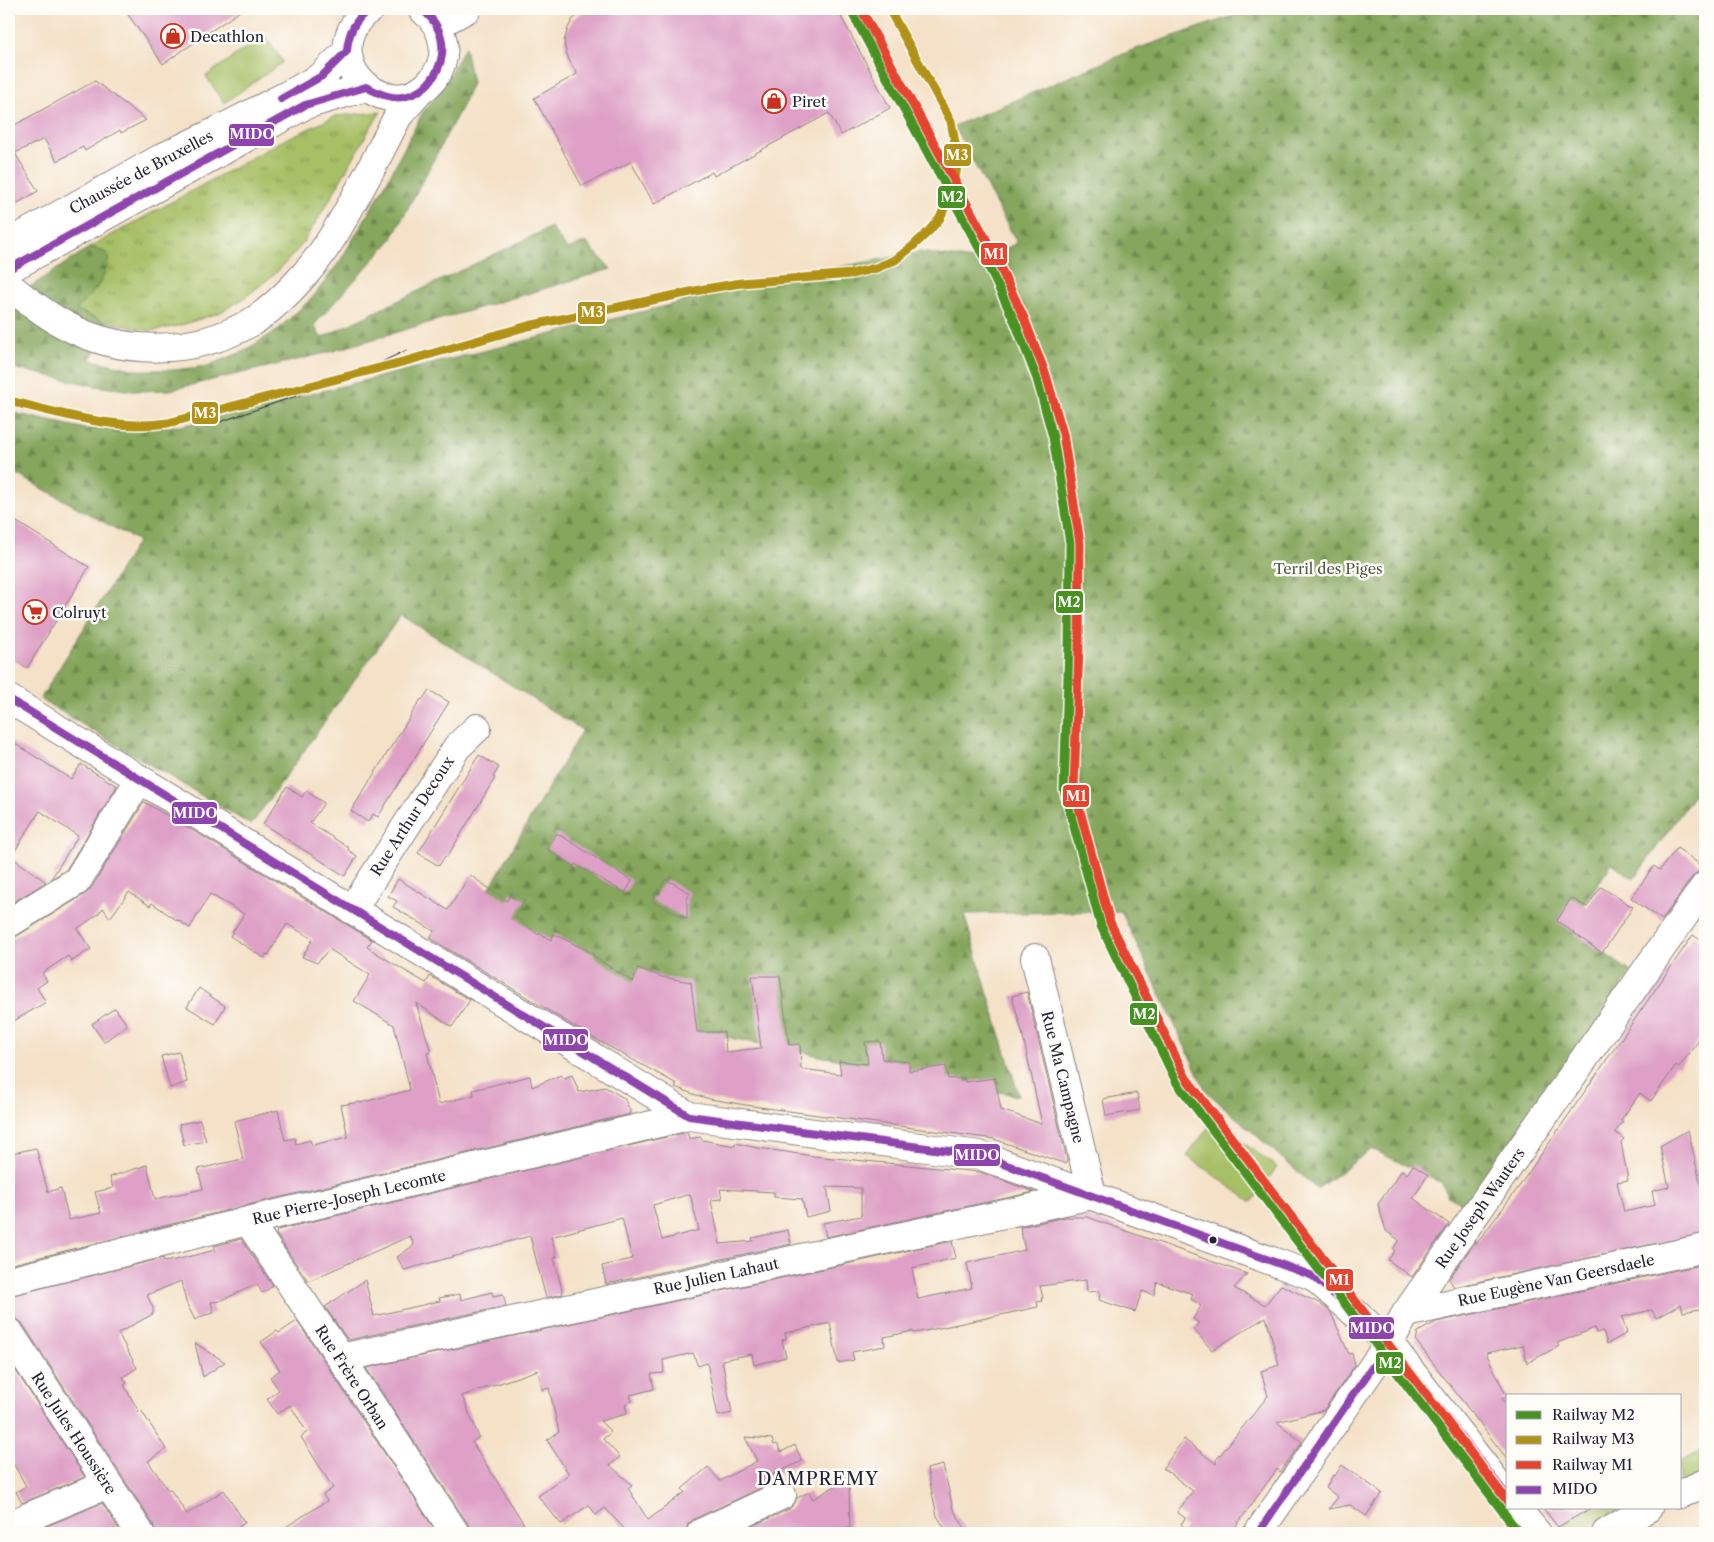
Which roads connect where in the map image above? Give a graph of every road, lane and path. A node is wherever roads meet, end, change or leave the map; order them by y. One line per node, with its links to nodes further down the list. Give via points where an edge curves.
1 (370, 9): 4 (main road, via 354,24)
2 (467, 9): 3 (main road)
3 (429, 17): 6 (main road, via 442,38 444,52 441,66)
4 (347, 51): 5 (main road, via 354,74); 7 (main road, Chaussée de Bruxelles, via 322,76 165,156)
5 (366, 87): 6 (main road, via 383,96 396,97); 8 (main road, Chaussée de Bruxelles, via 305,104)
6 (420, 91): 9 (main road, via 398,116 341,223 307,271 277,302 250,322 218,337 184,347 144,349 97,338 65,326)
7 (9, 243)
8 (9, 269)
9 (9, 286)
10 (9, 699): 12 (main road)
11 (477, 728): 14 (main road, Rue Arthur Decoux, via 457,747)
12 (139, 780): 14 (main road); 15 (main road, via 76,881)
13 (1703, 892): 22 (main road, Rue Joseph Wauters)
14 (352, 910): 17 (main road)
15 (9, 923)
16 (1035, 958): 18 (main road, Rue Ma Campagne)
17 (689, 1116): 18 (main road, via 979,1155); 19 (main road, Rue Pierre-Joseph Lecomte)
18 (1092, 1195): 24 (main road, via 1313,1276); 25 (main road, Rue Julien Lahaut)
19 (248, 1221): 21 (main road, Rue Pierre-Joseph Lecomte); 25 (main road, Rue Frère Orban)
20 (1705, 1248): 22 (main road, Rue Eugène Van Geersdaele)
21 (9, 1281)
22 (1406, 1313): 24 (main road, Rue Joseph Wauters)
23 (9, 1332): 27 (main road, Rue Jules Houssière)
24 (1389, 1343): 29 (main road); 36 (main road, Rue Joseph Wauters)
25 (340, 1358): 34 (main road, Rue Frère Orban)
26 (1705, 1483): 28 (main road)
27 (108, 1484): 32 (main road); 33 (main road, Rue Jules Houssière)
28 (1682, 1493)
29 (1506, 1494)
30 (782, 1495): 35 (main road)
31 (1645, 1510): 37 (main road)
32 (9, 1525)
33 (140, 1533)
34 (455, 1533)
35 (701, 1533)
36 (1258, 1533)
37 (1606, 1533)

